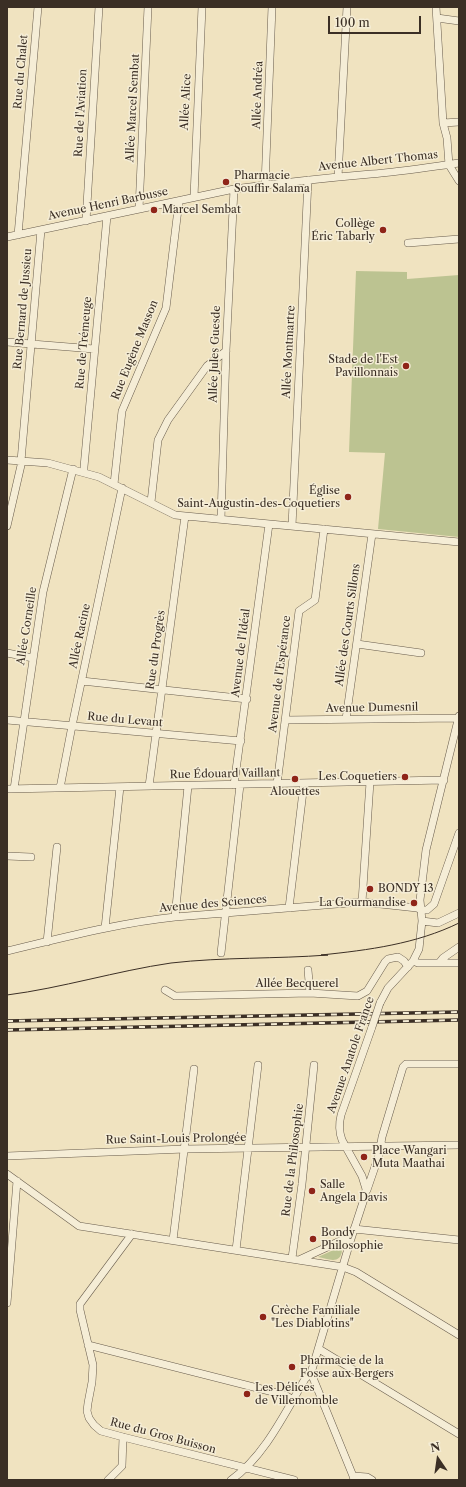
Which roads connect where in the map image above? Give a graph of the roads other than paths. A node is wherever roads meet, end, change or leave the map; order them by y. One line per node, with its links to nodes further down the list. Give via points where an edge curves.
1 (38, 7): 25 (street, Rue du Chalet)
2 (99, 7): 23 (street, Rue de l'Aviation)
3 (148, 7): 21 (street, Allée Marcel Sembat)
4 (202, 7): 19 (street, Allée Alice)
5 (272, 7): 17 (street, Allée Andréa)
6 (347, 7): 14 (street)
7 (436, 7): 8 (street)
8 (437, 18): 9 (street); 11 (street)
9 (459, 21)
10 (459, 122): 11 (street)
11 (443, 123): 13 (street)
12 (459, 163): 13 (street, Avenue Albert Thomas)
13 (449, 165): 14 (street, Avenue Albert Thomas); 16 (street)
14 (338, 177): 15 (street, Avenue Albert Thomas)
15 (308, 180): 17 (street, Avenue Albert Thomas); 44 (street, Allée Montmartre)
16 (459, 181)
17 (265, 185): 18 (street, Avenue Henri Barbusse)
18 (234, 190): 19 (street, Avenue Henri Barbusse); 32 (street, Allée Jules Guesde)
19 (194, 198): 20 (street, Avenue Henri Barbusse)
20 (179, 201): 21 (street, Avenue Henri Barbusse); 37 (street, Rue Eugène Masson, via 166,308 122,411)
21 (139, 209): 22 (street, Avenue Henri Barbusse)
22 (107, 216): 23 (street, Avenue Henri Barbusse); 31 (street, Rue de Trémeuge)
23 (86, 221): 24 (street, Avenue Henri Barbusse)
24 (41, 230): 25 (street, Avenue Henri Barbusse); 30 (street, Rue Bernard de Jussieu)
25 (18, 235): 26 (street, Avenue Henri Barbusse)
26 (7, 237)
27 (459, 239): 28 (street)
28 (408, 243)
29 (7, 342): 30 (street)
30 (31, 343): 31 (street); 34 (street, Rue Bernard de Jussieu)
31 (94, 349): 36 (street, Rue de Trémeuge)
32 (226, 351): 39 (street, via 207,366 168,420 158,440); 41 (street, Allée Jules Guesde)
33 (7, 460): 34 (street)
34 (22, 461): 35 (street, via 48,463); 43 (street, Rue Bernard de Jussieu)
35 (73, 469): 36 (street); 51 (street, Allée Corneille, via 43,592)
36 (84, 472): 37 (street, via 100,476)
37 (114, 484): 38 (street)
38 (122, 488): 39 (street); 52 (street, Allée Racine)
39 (151, 502): 40 (street, via 175,515)
40 (185, 516): 41 (street); 53 (street, Rue du Progrès)
41 (221, 519): 42 (street)
42 (269, 524): 44 (street); 54 (street, Avenue de l'Idéal)
43 (7, 526)
44 (292, 526): 45 (street)
45 (324, 529): 46 (street); 58 (street, Avenue de l'Espérance, via 315,600 299,611)
46 (372, 534): 47 (street); 48 (street, Allée des Courts Sillons)
47 (459, 542)
48 (357, 644): 50 (street); 56 (street, Allée des Courts Sillons)
49 (7, 653): 51 (street)
50 (420, 653)
51 (33, 658): 59 (street, Allée Corneille)
52 (82, 681): 53 (street); 60 (street, Allée Racine)
53 (162, 691): 54 (street); 61 (street, Rue du Progrès)
54 (247, 699): 62 (street, Avenue de l'Idéal)
55 (459, 717): 56 (street, Avenue Dumesnil); 63 (street, Avenue Anatole France)
56 (346, 719): 58 (street, Avenue Dumesnil)
57 (7, 720): 59 (street, Rue du Levant)
58 (285, 720): 66 (street, Avenue de l'Espérance)
59 (24, 721): 60 (street, Rue du Levant); 72 (street, Allée Corneille)
60 (72, 726): 61 (street, Rue du Levant); 71 (street, Allée Racine)
61 (156, 734): 62 (street, Rue du Levant); 68 (street, Rue du Progrès)
62 (241, 741): 67 (street, Avenue de l'Idéal)
63 (444, 780): 64 (street, Rue Édouard Vaillant); 79 (street, Avenue Anatole France, via 426,850 420,900)
64 (370, 782): 65 (street, Rue Édouard Vaillant); 77 (street)
65 (304, 783): 66 (street, Rue Édouard Vaillant); 78 (street)
66 (277, 784): 67 (street, Rue Édouard Vaillant)
67 (237, 785): 69 (street, Rue Édouard Vaillant); 81 (street, Avenue de l'Idéal)
68 (149, 786): 69 (street, Rue Édouard Vaillant); 70 (street, Rue Édouard Vaillant)
69 (188, 786): 82 (street)
70 (120, 787): 71 (street, Rue Édouard Vaillant); 84 (street)
71 (60, 788): 72 (street, Rue Édouard Vaillant)
72 (11, 789)
73 (459, 833): 79 (street, via 434,904 427,910)
74 (57, 847): 85 (street)
75 (31, 856): 76 (street)
76 (7, 858)
77 (362, 902): 78 (street, Avenue des Sciences); 79 (street, Avenue des Sciences)
78 (288, 908): 81 (street, Avenue des Sciences)
79 (422, 910): 83 (street, Avenue Anatole France)
80 (459, 913): 83 (street, via 438,923)
81 (226, 914): 82 (street, Avenue des Sciences); 88 (street, Avenue de l'Idéal)
82 (174, 917): 84 (street, Avenue des Sciences)
83 (422, 921): 91 (street, Avenue Anatole France, via 419,949)
84 (105, 928): 85 (street, Avenue des Sciences)
85 (47, 942): 87 (street, Avenue des Sciences)
86 (459, 947): 89 (street)
87 (7, 951)
88 (222, 953)
89 (439, 963): 90 (street); 91 (street)
90 (459, 963)
91 (411, 964): 94 (street, Allée Becquerel, via 398,958 388,959 367,991 358,996); 100 (street, Avenue Anatole France, bridge, via 388,988 380,1003 341,1115 340,1135)
92 (308, 970): 94 (street)
93 (165, 990): 94 (street, Allée Becquerel, via 175,996)
94 (310, 993)
95 (459, 1064): 101 (street, Avenue Anatole France, via 408,1065 402,1069)
96 (314, 1065): 103 (street, Rue de la Philosophie)
97 (258, 1066): 102 (street)
98 (194, 1069): 104 (street)
99 (459, 1145): 101 (street, Rue Saint-Louis Prolongée)
100 (345, 1147): 101 (street, Rue Saint-Louis Prolongée); 103 (street, Rue Saint-Louis Prolongée); 108 (street, Avenue Anatole France, via 362,1176 366,1189)
101 (380, 1147): 108 (street, Avenue Anatole France)
102 (249, 1148): 103 (street, Rue Saint-Louis Prolongée); 104 (street, Rue Saint-Louis Prolongée); 113 (street)
103 (305, 1148): 114 (street, Rue de la Philosophie)
104 (185, 1149): 105 (street, Rue Saint-Louis Prolongée); 111 (street)
105 (7, 1156)
106 (7, 1174): 107 (street)
107 (17, 1181): 110 (street, via 79,1226); 116 (street)
108 (365, 1196): 109 (street, Avenue Anatole France)
109 (353, 1233): 112 (street); 114 (street); 115 (street, Avenue Anatole France)
110 (132, 1234): 111 (street); 118 (street, Rue du Gros Buisson, via 80,1304)
111 (173, 1240): 113 (street)
112 (459, 1240)
113 (236, 1250): 114 (street)
114 (295, 1259): 115 (street)
115 (343, 1267): 117 (street, via 356,1272); 119 (street, Avenue Anatole France)
116 (7, 1303)
117 (459, 1336)
118 (88, 1345): 121 (street); 123 (street, Rue du Gros Buisson, via 93,1365 89,1418 101,1431)
119 (318, 1349): 120 (street, Avenue Anatole France); 122 (street)
120 (311, 1373): 121 (street, Avenue Anatole France); 125 (street)
121 (293, 1400): 124 (street, Avenue Anatole France)
122 (459, 1434)
123 (122, 1437): 124 (street, Rue du Gros Buisson); 126 (street, via 122,1466)
124 (247, 1468): 127 (street, Avenue Anatole France); 128 (street, Rue du Gros Buisson)
125 (353, 1478): 129 (street, via 367,1477)
126 (108, 1480)
127 (231, 1480)
128 (294, 1480)
129 (372, 1480)

